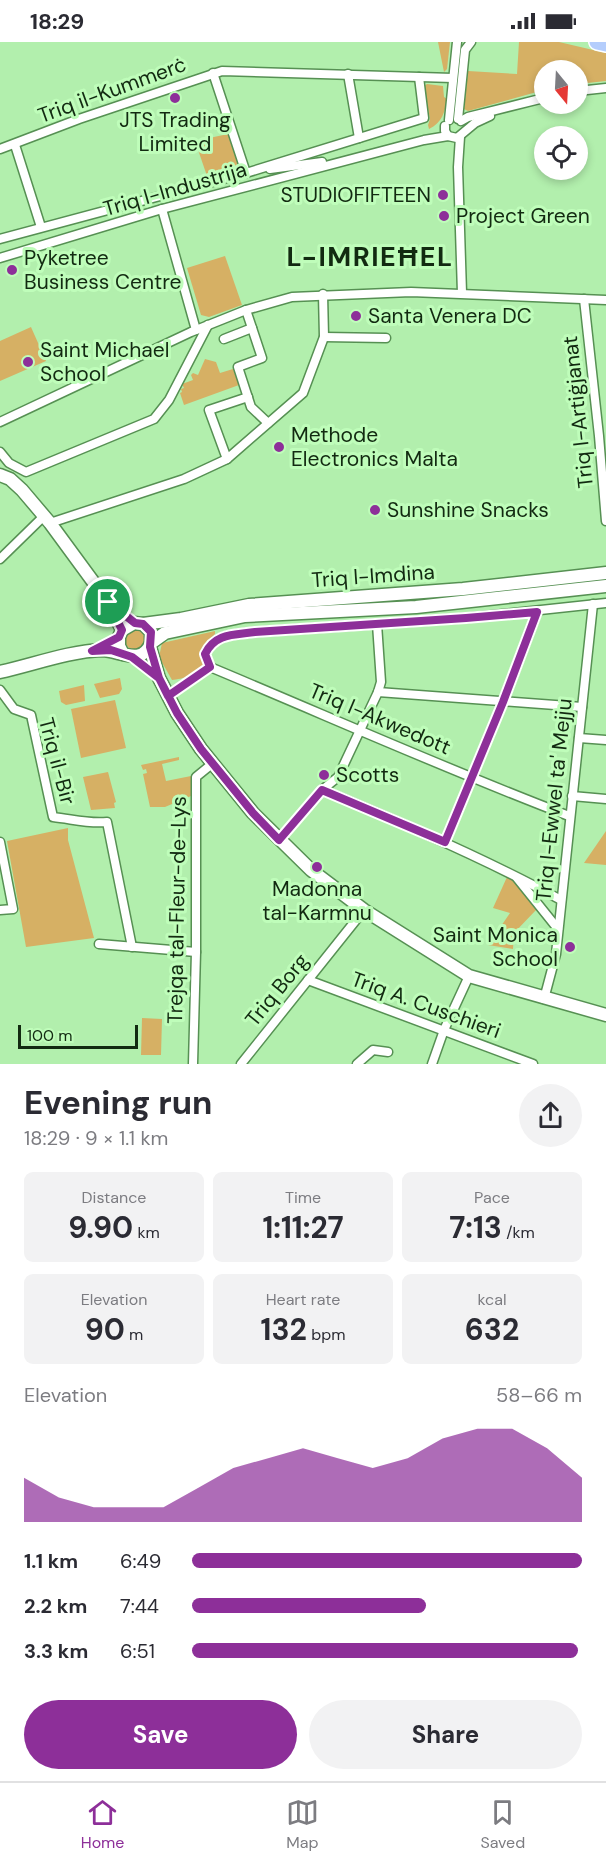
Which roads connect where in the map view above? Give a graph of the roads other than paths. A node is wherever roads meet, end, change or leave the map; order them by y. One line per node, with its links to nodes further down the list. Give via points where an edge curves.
1 (457, 42): 8 (street)
2 (471, 42): 13 (street, via 465,50)
3 (597, 42): 4 (highway)
4 (606, 44)
5 (213, 73): 6 (street, Triq il-Kummerċ, via 233,70); 17 (street, Triq il-Kummerċ); 20 (street)
6 (348, 74): 7 (street, Triq il-Kummerċ); 15 (street)
7 (419, 77): 8 (street, Triq il-Kummerċ); 15 (street, Triq l-Industrija, via 424,118)
8 (453, 78): 13 (street)
9 (606, 88): 10 (street)
10 (588, 90)
11 (534, 101): 12 (street)
12 (506, 108): 13 (street, Triq l-Industrija); 14 (street)
13 (453, 121): 14 (street, via 464,126); 14 (street, via 445,131); 16 (street, Triq l-Industrija)
14 (456, 136): 16 (street, Triq l-Industrija); 25 (street)
15 (359, 138): 20 (street, Triq l-Industrija)
16 (423, 140): 19 (street, Triq l-Industrija)
17 (15, 145): 18 (street, Triq il-Kummerċ); 22 (street)
18 (0, 149)
19 (360, 157): 20 (street, Triq l-Industrija); 21 (street, Triq l-Industrija)
20 (246, 173): 22 (street, Triq l-Industrija)
21 (162, 209): 24 (street, Triq l-Industrija); 32 (street)
22 (41, 227): 23 (street, Triq l-Industrija)
23 (0, 239)
24 (0, 258)
25 (462, 292): 26 (street); 27 (street)
26 (323, 294): 29 (street, via 292,297); 33 (street)
27 (584, 299): 28 (street); 43 (street, Triq l-Artiġjanat)
28 (606, 300)
29 (246, 310): 30 (street); 31 (street)
30 (208, 326): 32 (street); 39 (street, via 169,400 154,419 26,472 9,463)
31 (252, 328): 35 (street); 36 (street, via 262,358 238,367)
32 (196, 330): 37 (street)
33 (324, 337): 34 (street); 38 (street, via 303,393)
34 (386, 338)
35 (224, 339)
36 (248, 397): 38 (street, via 251,407); 40 (street, via 210,410)
37 (0, 422)
38 (268, 423): 40 (street)
39 (0, 452)
40 (227, 459): 42 (street, via 184,479)
41 (0, 475): 42 (main road, via 22,490)
42 (47, 520): 44 (street); 47 (main road)
43 (606, 521)
44 (0, 559)
45 (606, 573): 51 (main road, Triq l-Imdina, via 463,589 249,605)
46 (606, 586): 54 (main road, Triq l-Imdina, via 416,607 245,616 165,633)
47 (108, 602): 51 (main road); 53 (main road)
48 (606, 603): 49 (street)
49 (593, 604): 50 (street); 64 (street, Triq l-Ewwel ta' Mejju)
50 (537, 612): 52 (street); 63 (street)
51 (139, 623): 53 (main road); 54 (main road, via 151,632)
52 (376, 624): 57 (street, via 255,632 216,639 205,654); 61 (street, via 381,682)
53 (120, 634): 55 (main road); 56 (main road, via 119,645)
54 (151, 645): 56 (main road, via 142,654); 59 (main road)
55 (92, 651): 56 (main road, via 111,650); 58 (main road)
56 (127, 656): 59 (main road)
57 (210, 667): 62 (street); 65 (street, Triq l-Akwedott)
58 (0, 672)
59 (159, 678): 62 (main road)
60 (0, 690): 83 (street, Triq il-Bir, via 14,709 31,715 53,817 89,824 107,822)
61 (378, 692): 63 (street); 65 (street)
62 (168, 696): 68 (main road, via 189,734)
63 (503, 702): 64 (street); 69 (street)
64 (582, 707): 66 (street, Triq l-Ewwel ta' Mejju)
65 (360, 729): 69 (street, Triq l-Akwedott); 70 (street, via 338,777)
66 (579, 738): 67 (street); 71 (street, Triq l-Ewwel ta' Mejju)
67 (606, 740)
68 (212, 764): 74 (main road); 84 (street, Trejqa tal-Fleur-de-Lys, via 196,777)
69 (471, 778): 73 (street, Triq l-Akwedott); 76 (street)
70 (322, 790): 74 (street); 76 (street)
71 (572, 796): 72 (street); 73 (street, Triq l-Ewwel ta' Mejju)
72 (606, 799)
73 (569, 816): 78 (street, Triq l-Ewwel ta' Mejju)
74 (279, 840): 80 (main road)
75 (0, 842): 79 (street, via 13,909)
76 (445, 842): 77 (street)
77 (515, 875): 78 (street); 81 (street)
78 (561, 900): 81 (street, Triq l-Ewwel ta' Mejju)
79 (0, 910)
80 (364, 910): 85 (main road); 86 (street, Triq Borg)
81 (558, 929): 87 (street, Triq l-Ewwel ta' Mejju)
82 (99, 944): 83 (street)
83 (132, 947): 84 (street)
84 (196, 952): 91 (street, Trejqa tal-Fleur-de-Lys)
85 (469, 976): 87 (main road); 89 (street)
86 (308, 980): 89 (street, Triq A. Cuschieri); 92 (street, Triq Borg)
87 (544, 999): 88 (main road)
88 (606, 1015)
89 (444, 1030): 94 (street); 95 (street, Triq A. Cuschieri)
90 (388, 1052): 93 (street, via 373,1050)
91 (193, 1064)
92 (241, 1064)
93 (357, 1064)
94 (432, 1064)
95 (532, 1064)

